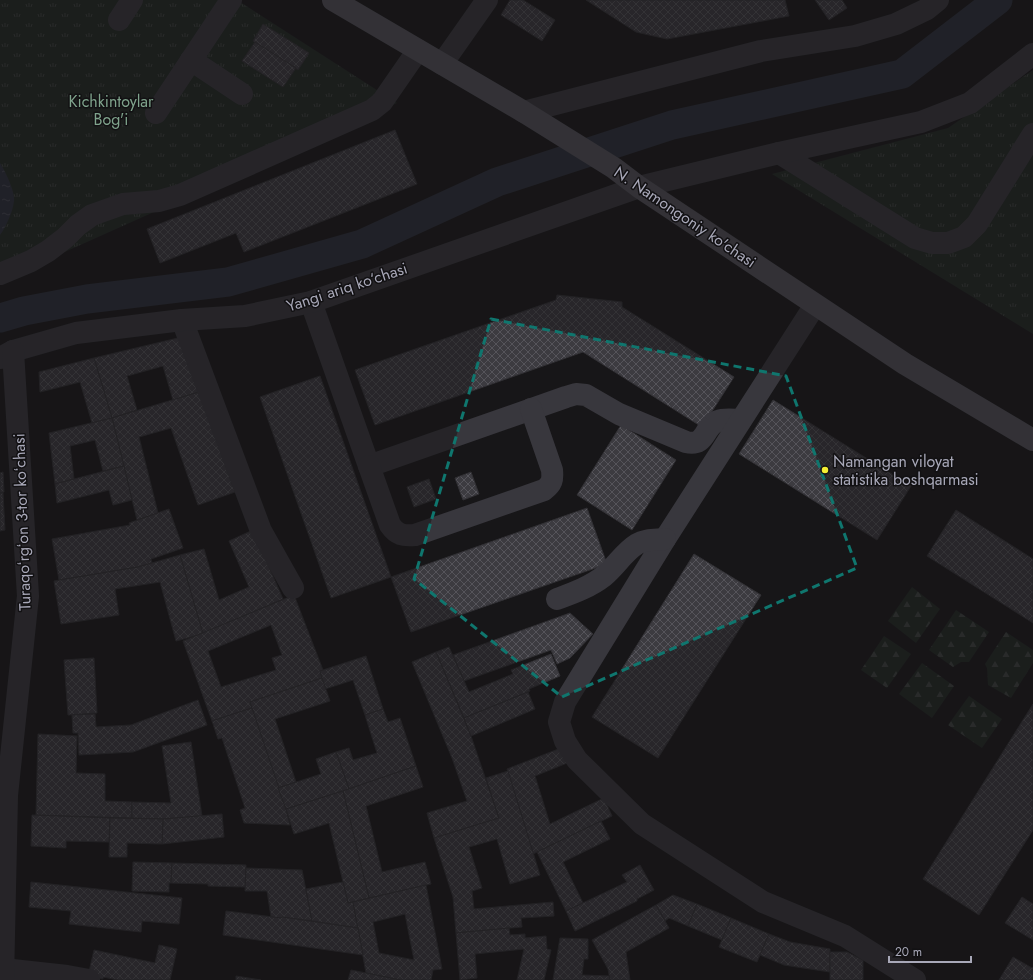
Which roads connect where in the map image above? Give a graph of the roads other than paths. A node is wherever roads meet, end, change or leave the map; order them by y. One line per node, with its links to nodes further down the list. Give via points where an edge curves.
1 (132, 0): 6 (street)
2 (231, 0): 9 (street)
3 (333, 0): 7 (main road, N. Namongoniy ko'chasi)
4 (487, 0): 10 (street)
5 (938, 0): 12 (street, via 896,24 855,36 761,52)
6 (119, 20)
7 (418, 50): 10 (main road, N. Namongoniy ko'chasi); 17 (street, via 382,102 372,110 180,195 159,201 123,204 92,215 48,251)
8 (1033, 54): 15 (street, Yangi ariq ko‘chasi, via 970,103 956,109 921,122)
9 (191, 60): 11 (street); 13 (street)
10 (442, 64): 12 (main road, N. Namongoniy ko'chasi)
11 (242, 94)
12 (524, 112): 16 (main road, N. Namongoniy ko'chasi, via 614,168)
13 (156, 113)
14 (1033, 134): 15 (street, via 977,224 964,237 948,243 932,243 915,238)
15 (779, 153): 16 (street, Yangi ariq ko‘chasi)
16 (639, 187): 18 (street, Yangi ariq ko‘chasi); 19 (main road, N. Namongoniy ko'chasi)
17 (0, 274)
18 (311, 302): 20 (street, Yangi ariq ko‘chasi, via 245,316); 25 (street)
19 (816, 305): 23 (street); 24 (main road, N. Namongoniy ko'chasi, via 905,364)
20 (182, 320): 21 (street, Yangi ariq ko‘chasi, via 76,333); 27 (street, via 261,531)
21 (7, 355): 29 (street, Turaqoʻrgʻon 3-tor koʻchasi, via 28,596 7,795)
22 (531, 409): 23 (street, via 576,394 586,395 619,414 693,444 699,442 714,423 720,420); 25 (street); 25 (street, via 552,470 553,479 550,486 544,490 415,535 402,536 390,525)
23 (741, 420): 26 (street)
24 (1033, 440)
25 (369, 466)
26 (665, 539): 28 (street, via 638,543 593,584); 32 (street, via 565,702 559,722 565,741 577,760 642,824 763,902 845,936)
27 (293, 588)
28 (557, 599)
29 (3, 869): 30 (street, Turaqoʻrgʻon 3-tor koʻchasi)
30 (3, 974): 31 (street, via 67,976)
31 (89, 980)
32 (915, 980)

